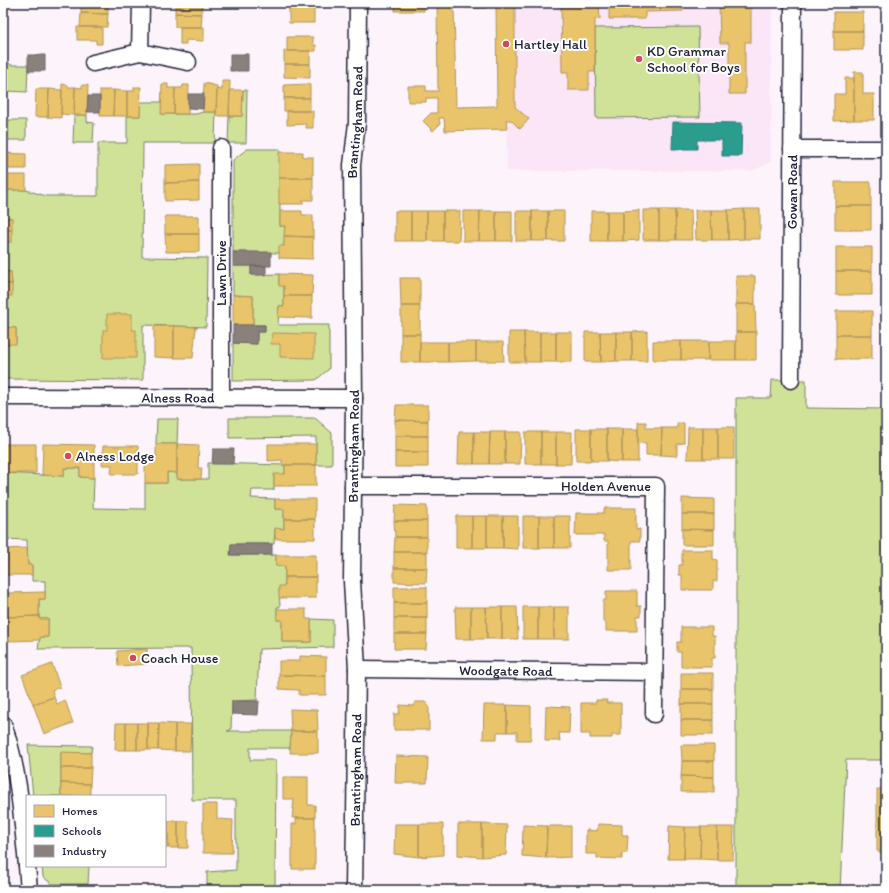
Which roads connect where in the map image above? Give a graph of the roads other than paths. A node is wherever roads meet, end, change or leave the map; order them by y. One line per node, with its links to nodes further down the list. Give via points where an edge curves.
1 (141, 3): 4 (street)
2 (358, 3): 13 (street, Brantingham Road, via 357,123 352,165)
3 (793, 3): 8 (street, Gowan Road)
4 (140, 52): 5 (street); 6 (street)
5 (188, 62)
6 (93, 63)
7 (221, 148): 12 (street, Lawn Drive)
8 (792, 149): 9 (street); 10 (street, Gowan Road)
9 (886, 149)
10 (791, 380)
11 (3, 397): 12 (street, Alness Road)
12 (221, 398): 13 (street, Alness Road)
13 (354, 398): 14 (street, Brantingham Road)
14 (353, 486): 15 (street, Brantingham Road, via 352,581); 16 (street, Holden Avenue, via 656,486)
15 (357, 669): 16 (street, Woodgate Road); 22 (street, Brantingham Road)
16 (654, 672): 17 (street, Holden Avenue)
17 (654, 714)
18 (3, 724): 19 (street, via 19,785)
19 (26, 856)
20 (27, 867): 21 (street)
21 (30, 890)
22 (354, 890)

